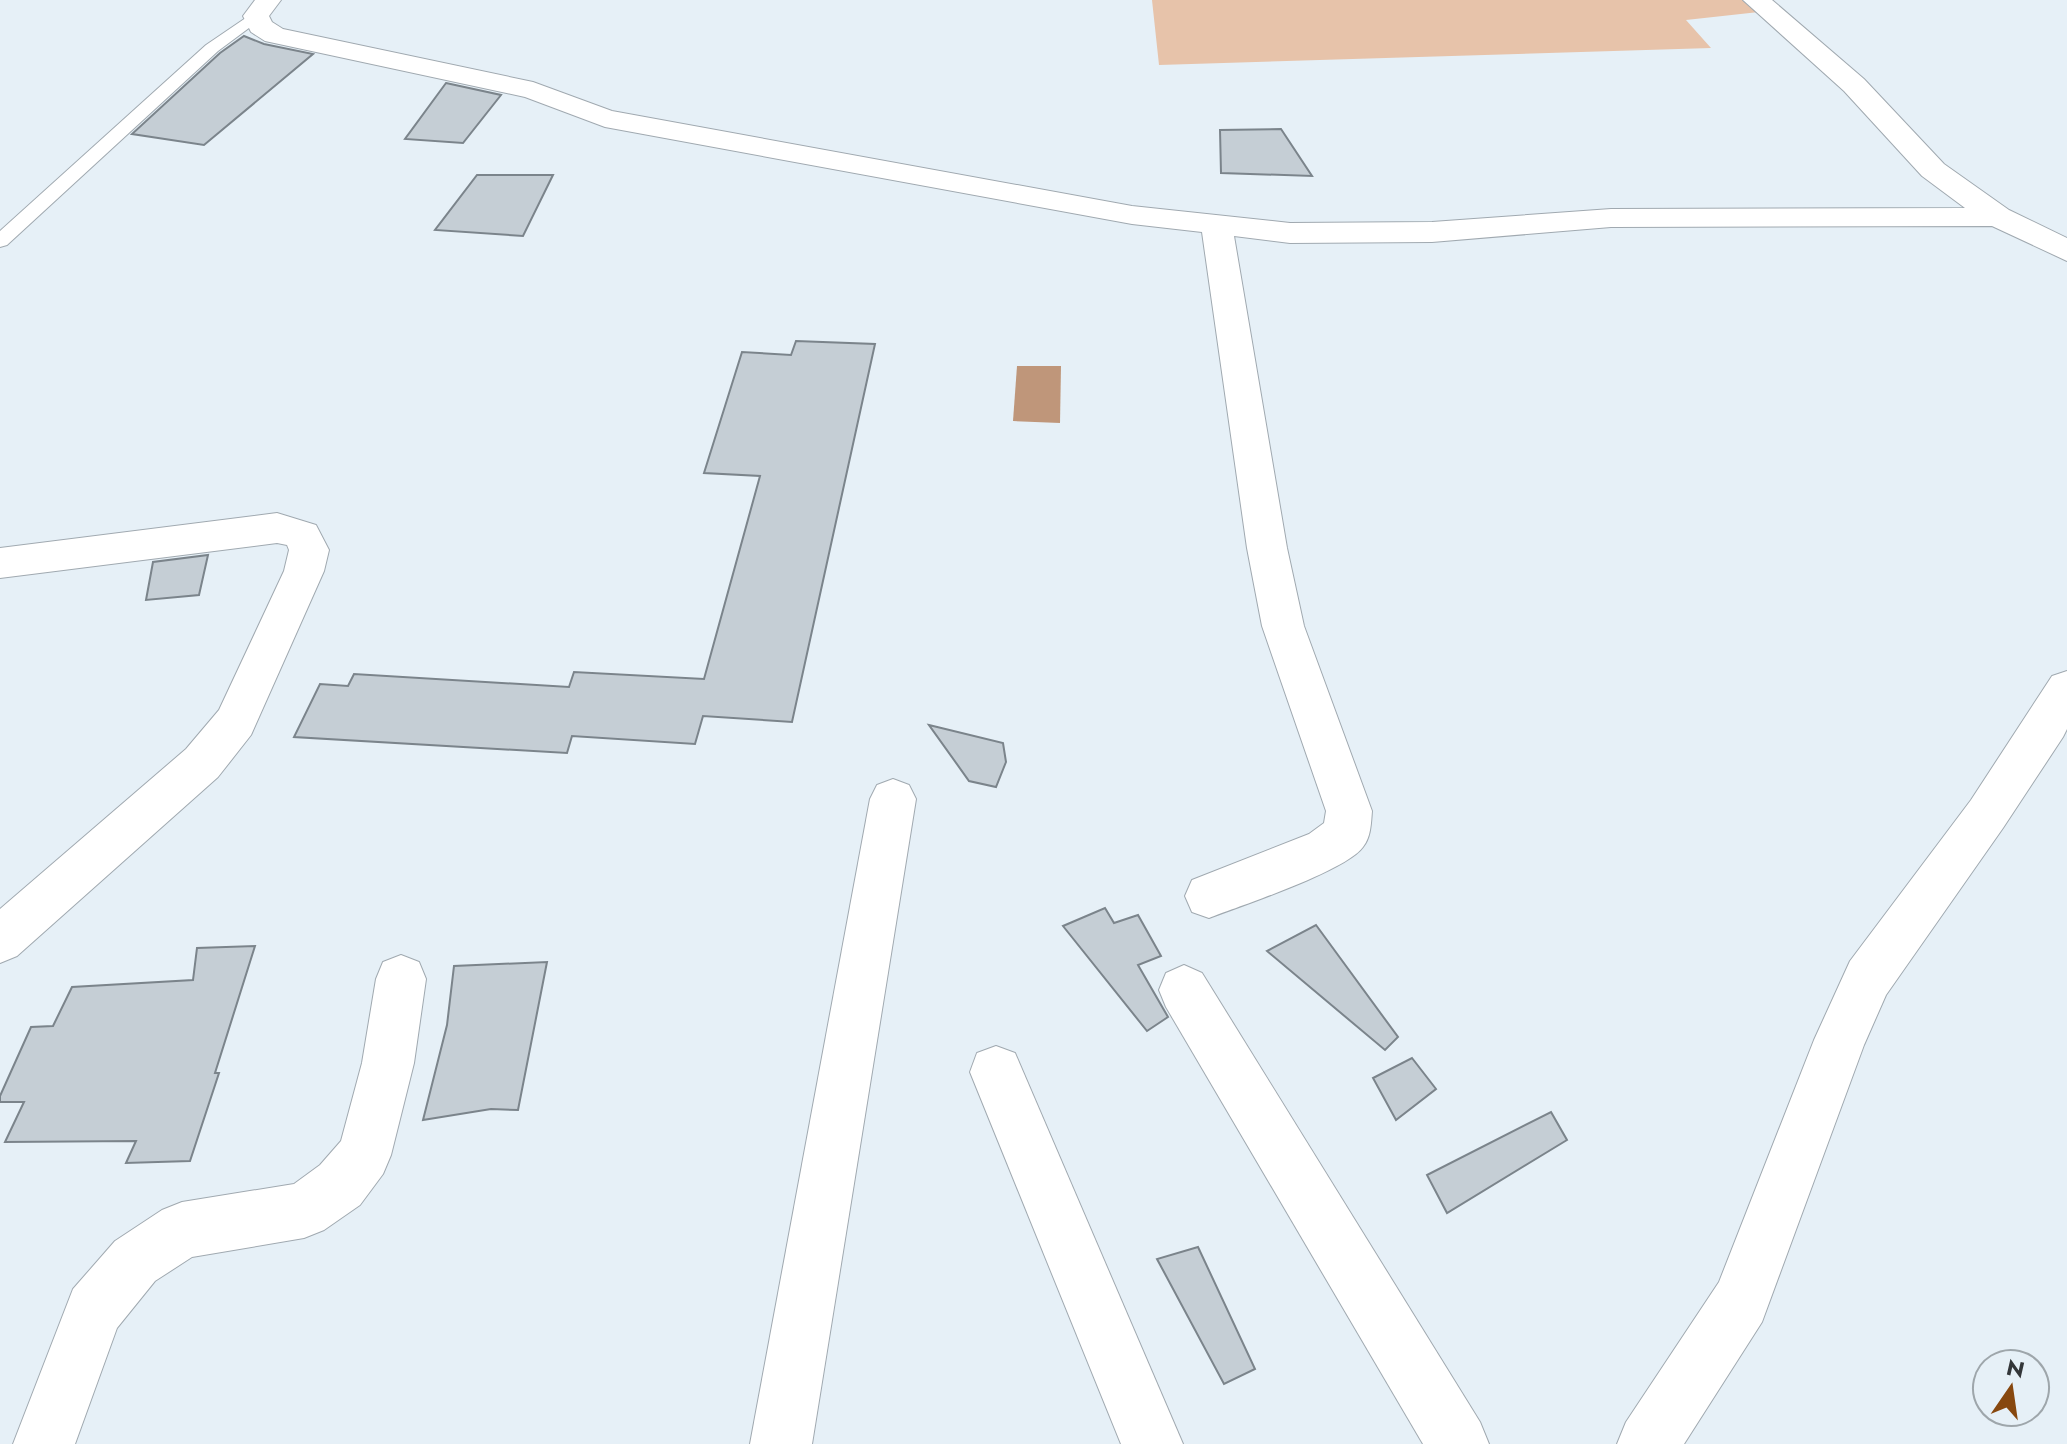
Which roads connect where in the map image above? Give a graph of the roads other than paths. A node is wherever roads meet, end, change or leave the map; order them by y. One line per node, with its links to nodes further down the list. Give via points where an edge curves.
1 (1756, 0): 3 (street, via 1854,85 1933,170)
2 (262, 8): 4 (street, via 260,26 274,35 533,90 605,118); 5 (lane)
3 (1998, 217): 4 (street, via 1611,218 1432,232 1290,233); 6 (street)
4 (1217, 227): 10 (street, via 1283,626 1349,811 1346,834 1326,849)
5 (0, 241)
6 (2067, 251)
7 (0, 563): 11 (street, via 277,528 302,535 309,550 235,722 202,763)
8 (2067, 689): 19 (street, via 1987,814 1868,978 1741,1301)
9 (893, 799): 16 (street)
10 (1209, 896)
11 (0, 940)
12 (401, 979): 15 (street, via 388,1063 364,1155 340,1185 304,1210 182,1230 135,1261 94,1310)
13 (1184, 990): 18 (street)
14 (996, 1072): 17 (street)
15 (44, 1444)
16 (781, 1444)
17 (1152, 1444)
18 (1458, 1444)
19 (1648, 1444)

